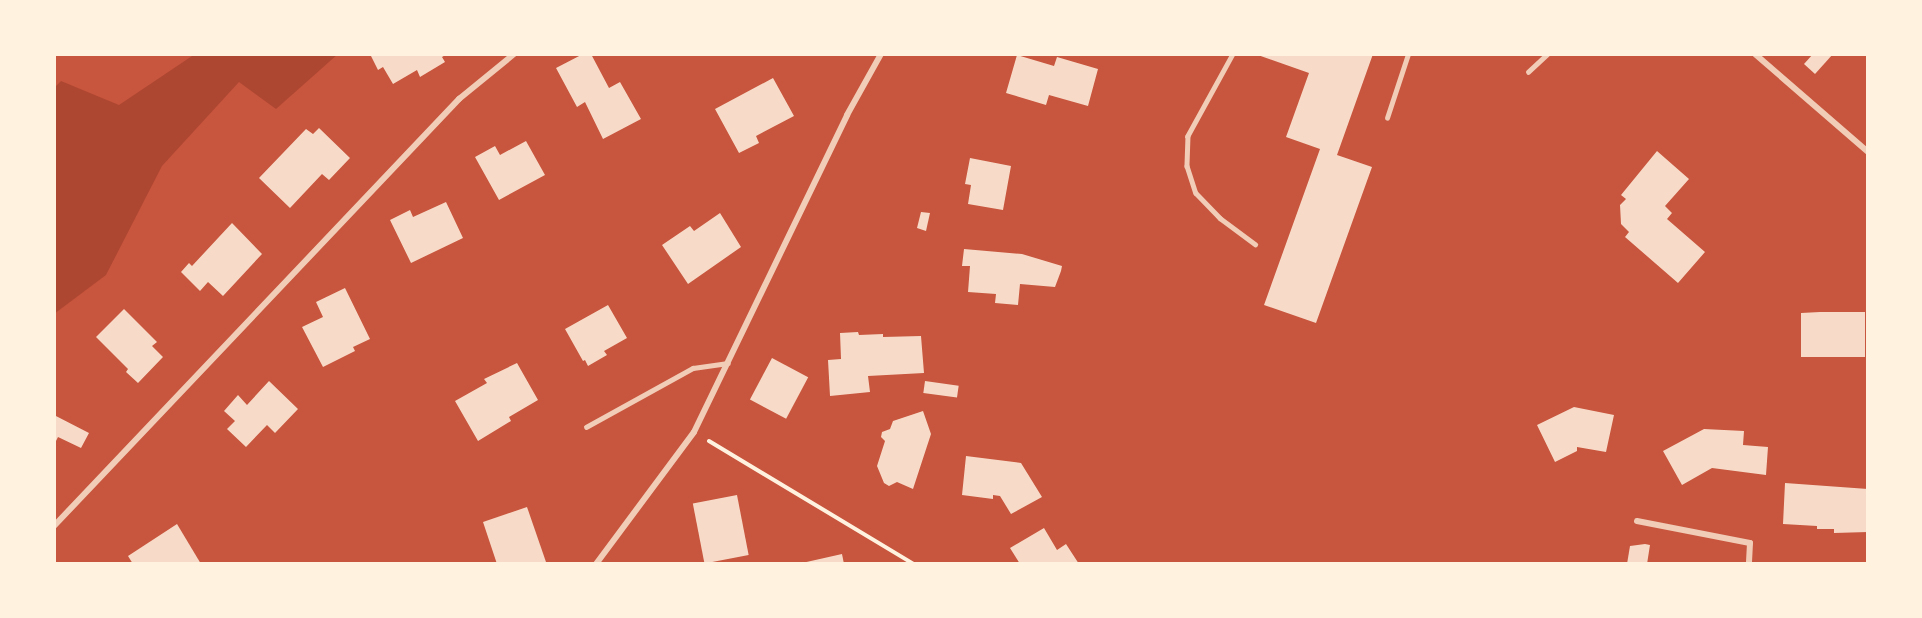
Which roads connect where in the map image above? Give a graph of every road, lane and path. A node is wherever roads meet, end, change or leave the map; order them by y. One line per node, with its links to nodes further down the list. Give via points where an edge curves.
1 (514, 54): 15 (street, via 459,99)
2 (881, 54): 11 (street, via 847,115)
3 (1233, 54): 10 (lane, via 1188,136 1187,166 1196,193 1220,218)
4 (1408, 54): 8 (lane)
5 (1547, 54): 7 (lane)
6 (1755, 54): 9 (street)
7 (1528, 72)
8 (1387, 118)
9 (1868, 152)
10 (1255, 244)
11 (728, 363): 12 (lane, via 693,368); 13 (street)
12 (586, 428)
13 (694, 432): 16 (street); 17 (path)
14 (1637, 520): 18 (street, via 1750,543)
15 (54, 526)
16 (596, 564)
17 (914, 564)
18 (1749, 564)

